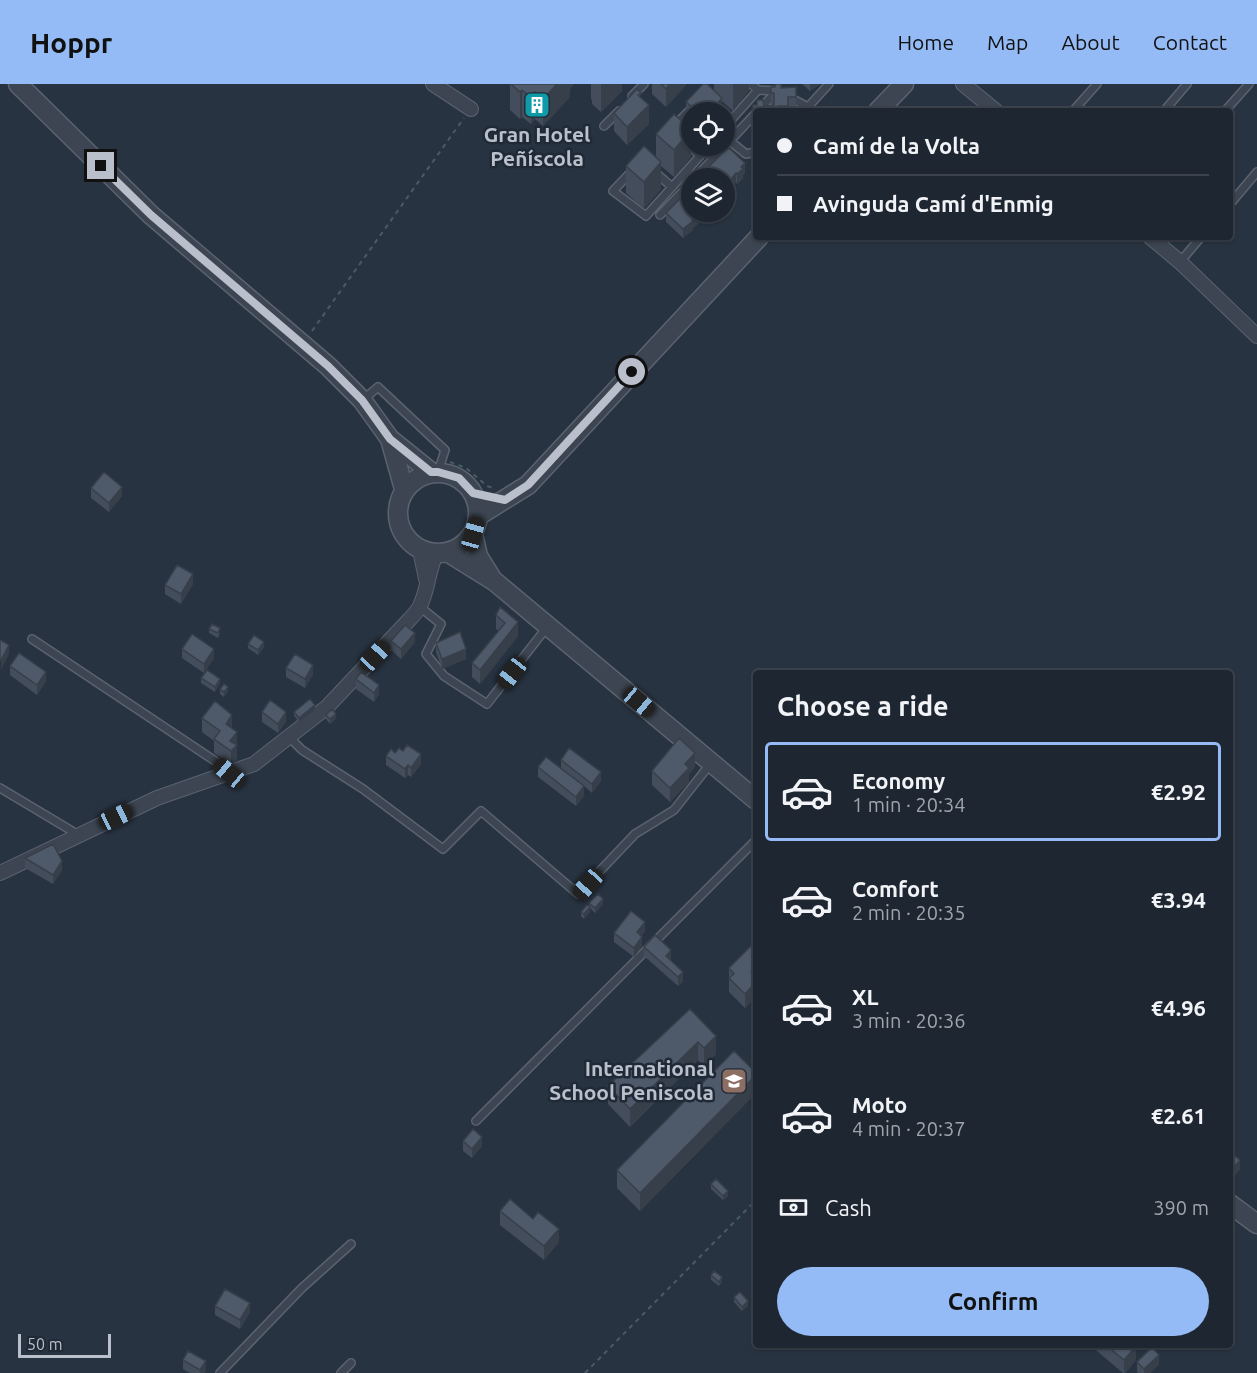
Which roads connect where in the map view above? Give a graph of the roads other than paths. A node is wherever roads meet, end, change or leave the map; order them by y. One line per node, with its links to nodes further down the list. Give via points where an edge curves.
1 (18, 84): 47 (street, via 151,215 328,366)
2 (434, 84): 21 (street)
3 (644, 84): 25 (lane)
4 (751, 84): 11 (lane)
5 (829, 84): 15 (lane)
6 (904, 84): 16 (street)
7 (963, 84): 17 (street)
8 (1097, 84): 18 (lane)
9 (1187, 84): 19 (lane)
10 (1249, 84): 20 (lane)
11 (758, 90): 12 (lane); 22 (lane)
12 (777, 91): 13 (lane); 14 (lane)
13 (761, 108)
14 (804, 108)
15 (807, 108)
16 (881, 108)
17 (992, 108)
18 (1076, 108)
19 (1167, 108)
20 (1228, 108)
21 (471, 109)
22 (735, 114)
23 (753, 116): 28 (lane)
24 (681, 119): 26 (lane)
25 (604, 126)
26 (672, 128): 27 (lane); 29 (lane)
27 (665, 136)
28 (735, 136)
29 (681, 137)
30 (735, 145): 31 (lane, via 746,154)
31 (753, 153)
32 (700, 156): 38 (lane)
33 (716, 156): 36 (lane)
34 (649, 167): 38 (lane)
35 (635, 168): 38 (lane, via 614,190 646,216)
36 (704, 168)
37 (1257, 172): 40 (lane)
38 (672, 187)
39 (681, 193): 41 (lane)
40 (1233, 200)
41 (660, 215)
42 (756, 240): 52 (street, via 528,485)
43 (1154, 240): 45 (street)
44 (1198, 240): 45 (lane)
45 (1180, 262): 46 (street)
46 (1257, 336)
47 (362, 400): 48 (street); 49 (lane, via 378,387 445,450)
48 (390, 439): 49 (street); 50 (street)
49 (435, 472): 50 (street, via 416,478); 51 (street, via 459,478)
50 (404, 489): 55 (street, via 396,511 402,534)
51 (473, 493): 52 (street); 53 (street)
52 (505, 500): 53 (street)
53 (478, 516): 54 (street)
54 (473, 534): 55 (street, via 463,546); 56 (street, via 478,556)
55 (435, 552): 56 (street); 57 (street)
56 (494, 581): 58 (street)
57 (420, 607): 58 (lane, via 441,624 426,654 444,676 487,704); 60 (street, via 327,707)
58 (548, 626): 61 (street)
59 (32, 639): 62 (lane)
60 (289, 737): 61 (lane, via 443,849 482,811 579,894 635,834 674,810); 62 (street, via 254,764)
61 (711, 763): 64 (street)
62 (229, 773): 65 (street, via 157,798)
63 (0, 788): 65 (lane)
64 (753, 798)
65 (75, 836): 67 (street)
66 (753, 843): 68 (lane)
67 (0, 873)
68 (476, 1121)
69 (1233, 1206): 70 (street)
70 (1257, 1224)
71 (351, 1244): 73 (lane)
72 (351, 1363): 74 (lane)
73 (220, 1373)
74 (341, 1373)

